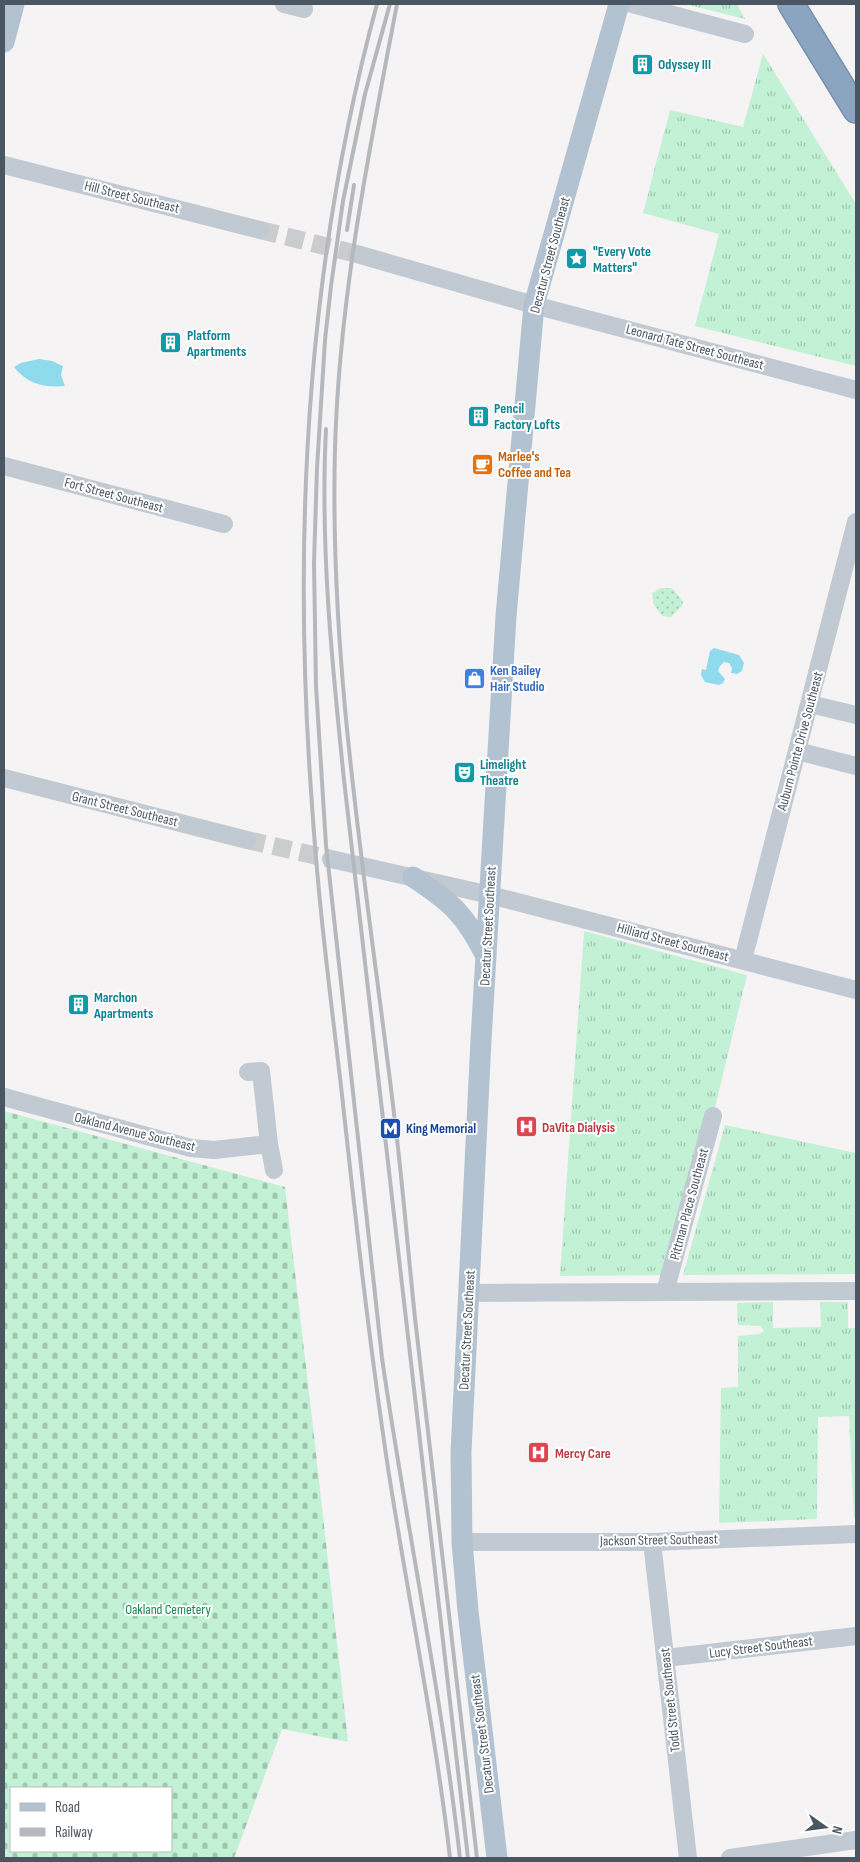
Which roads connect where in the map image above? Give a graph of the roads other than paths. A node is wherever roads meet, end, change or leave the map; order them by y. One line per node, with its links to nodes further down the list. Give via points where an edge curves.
1 (14, 4): 8 (main road)
2 (284, 4): 6 (street)
3 (618, 4): 13 (main road, Decatur Street Southeast)
4 (632, 4): 7 (street)
5 (791, 4): 9 (highway)
6 (304, 9)
7 (745, 34)
8 (4, 42)
9 (856, 110)
10 (4, 165): 11 (street, Hill Street Southeast)
11 (260, 230)
12 (357, 254): 13 (street)
13 (534, 305): 14 (street, Leonard Tate Street Southeast); 26 (main road, Decatur Street Southeast, via 506,616)
14 (856, 390)
15 (4, 466): 17 (street, Fort Street Southeast)
16 (856, 522): 18 (street, Auburn Pointe Drive Southeast)
17 (224, 524)
18 (810, 704): 19 (street); 20 (street, Auburn Pointe Drive Southeast)
19 (856, 716)
20 (798, 751): 21 (street); 28 (street, Auburn Pointe Drive Southeast)
21 (856, 766)
22 (4, 778): 23 (street, Grant Street Southeast)
23 (247, 840)
24 (331, 859): 25 (street)
25 (413, 877): 26 (street); 27 (main road, via 460,914)
26 (490, 895): 27 (main road, Decatur Street Southeast); 28 (street, Hilliard Street Southeast)
27 (487, 957): 37 (main road, Decatur Street Southeast)
28 (743, 960): 29 (street, Hilliard Street Southeast)
29 (856, 990)
30 (248, 1072): 33 (street, via 261,1071)
31 (4, 1097): 33 (street, Oakland Avenue Southeast, via 191,1148 214,1150)
32 (713, 1116): 36 (street, Pittman Place Southeast)
33 (268, 1144): 34 (street)
34 (274, 1170)
35 (856, 1291): 36 (street)
36 (665, 1292): 37 (street)
37 (469, 1293): 39 (main road, Decatur Street Southeast, via 461,1452)
38 (856, 1534): 40 (street, Jackson Street Southeast)
39 (462, 1542): 40 (street, Jackson Street Southeast); 44 (main road, Decatur Street Southeast)
40 (652, 1542): 42 (street, Todd Street Southeast)
41 (856, 1636): 42 (street, Lucy Street Southeast)
42 (665, 1658): 45 (street, Todd Street Southeast)
43 (856, 1840): 46 (street)
44 (497, 1858)
45 (688, 1858)
46 (730, 1858)

